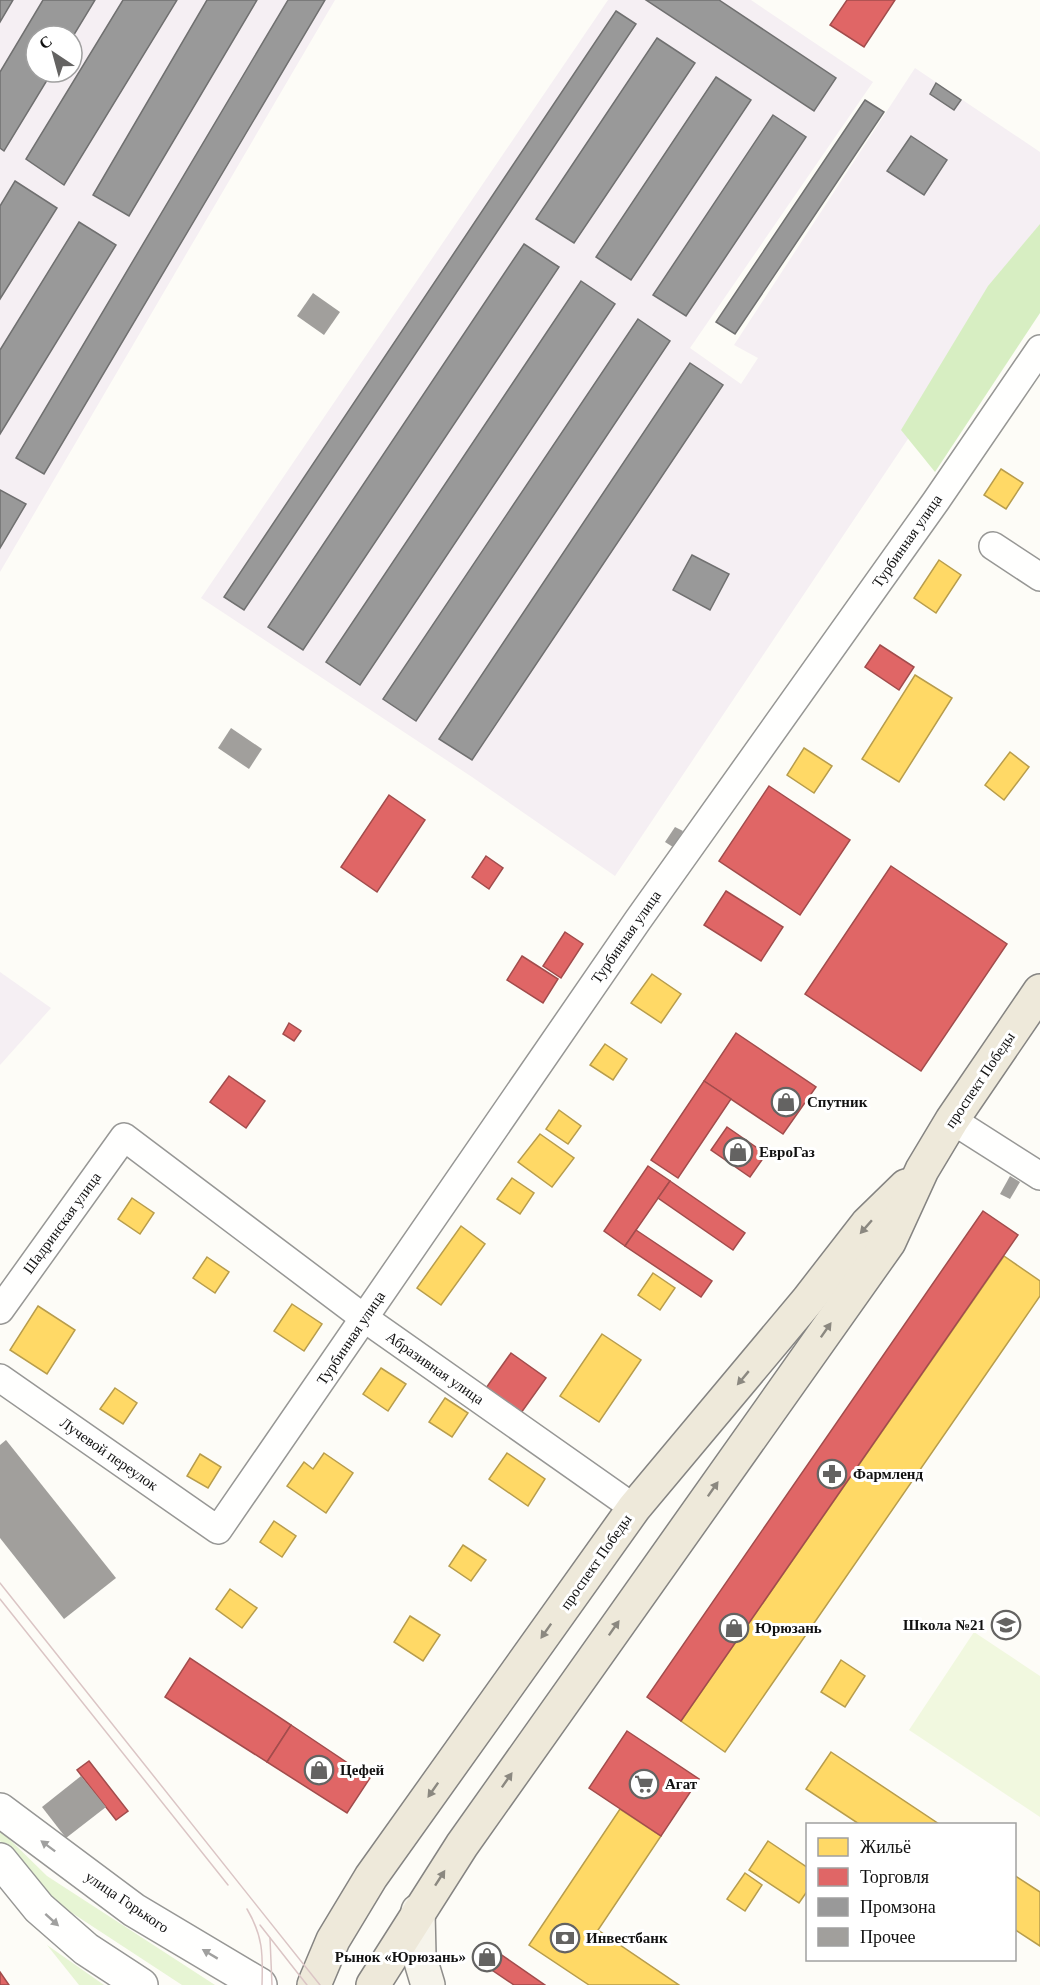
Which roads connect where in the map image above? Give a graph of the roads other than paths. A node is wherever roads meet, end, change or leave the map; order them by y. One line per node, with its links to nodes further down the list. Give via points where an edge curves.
1 (1040, 349): 10 (street, Турбинная улица)
2 (993, 546): 3 (street)
3 (1040, 577)
4 (1040, 991): 5 (main road, проспект Победы)
5 (952, 1120): 7 (main road, проспект Победы); 8 (street)
6 (124, 1137): 9 (street, Шадринская улица); 10 (street, Абразивная улица)
7 (922, 1170): 12 (main road, проспект Победы, one-way to 12, via 867,1224); 16 (main road, проспект Победы, one-way to 7, via 573,1685 889,1242)
8 (1040, 1176)
9 (0, 1310)
10 (364, 1318): 12 (street, Абразивная улица); 13 (street, Турбинная улица)
11 (0, 1378): 13 (street, Лучевой переулок)
12 (634, 1508): 19 (main road, проспект Победы, one-way to 19, via 371,1877 333,1940)
13 (218, 1530)
14 (0, 1810): 18 (street, улица Горького, one-way to 14, via 134,1910)
15 (0, 1860): 17 (street, one-way to 17, via 39,1908 86,1950)
16 (418, 1911): 20 (main road, проспект Победы); 21 (main road, via 419,1955)
17 (140, 1984)
18 (260, 1985)
19 (314, 1985)
20 (373, 1985)
21 (428, 1985)

